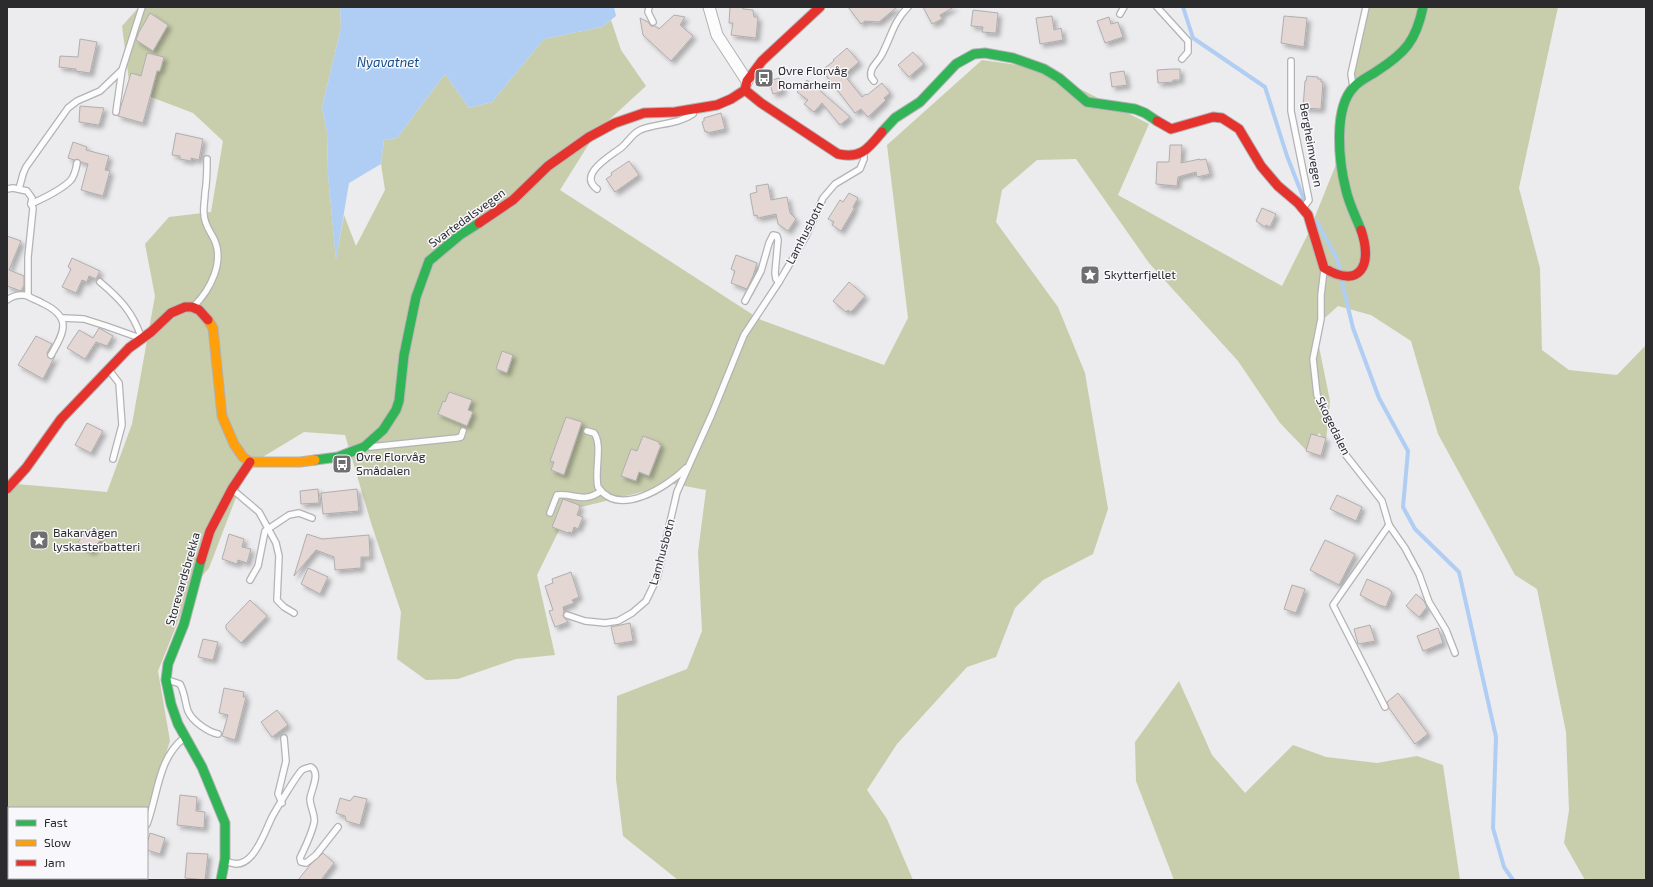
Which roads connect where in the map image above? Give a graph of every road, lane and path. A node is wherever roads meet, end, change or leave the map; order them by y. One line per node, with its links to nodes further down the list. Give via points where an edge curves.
1 (142, 7): 14 (lane)
2 (649, 7): 11 (lane, via 648,12)
3 (708, 7): 16 (street, via 717,35)
4 (820, 7): 16 (street, via 768,54)
5 (908, 7): 15 (lane, via 897,20 881,56 870,70)
6 (1124, 7): 10 (lane)
7 (1157, 7): 12 (lane, via 1188,41 1188,52)
8 (1366, 7): 17 (lane, via 1351,74)
9 (1423, 7): 17 (street, via 1410,43 1398,56)
10 (1120, 14)
11 (653, 22)
12 (1182, 59)
13 (1292, 61): 27 (lane, Bergheimvegen, via 1291,112 1309,200)
14 (122, 70): 19 (lane); 23 (lane, via 100,91 68,108 26,167)
15 (874, 81)
16 (746, 86): 18 (street, Svartedalsvegen, via 731,99); 20 (street, via 761,103 838,154 851,157)
17 (1353, 87): 28 (street, via 1340,122 1342,166 1346,193 1364,239 1366,260 1361,270 1351,276 1339,276)
18 (696, 109): 24 (lane, Svartedalsvegen, via 686,119 651,127 634,134 594,170 590,181); 41 (street, Svartedalsvegen, via 635,115 602,130 548,166 513,200 460,235 429,261 416,297 404,355 399,401 389,422)
19 (116, 112)
20 (864, 153): 27 (street, via 893,120 921,101 951,67 962,59 985,53 1001,55 1042,68 1060,78 1087,102 1140,111 1171,129 1212,116 1222,118 1239,129 1261,166 1278,186); 30 (lane, Lamhusbotn, via 860,169 835,184 823,198 806,236)
21 (207, 159): 34 (lane, via 204,215 208,230 216,244 218,261 213,278)
22 (77, 164): 26 (lane, via 69,182)
23 (19, 189): 25 (lane); 26 (lane, via 27,191 32,198)
24 (597, 189)
25 (7, 190)
26 (31, 204): 31 (lane, via 33,208 28,257)
27 (1303, 208): 28 (street, via 1311,221)
28 (1324, 268): 50 (lane, Skogedalen, via 1321,319 1313,359 1317,395 1346,454 1382,501)
29 (100, 282): 36 (lane, via 117,296 136,323)
30 (779, 282): 33 (lane, Lamhusbotn, via 775,273 778,240 777,236 773,235 761,271); 44 (lane, Lamhusbotn, via 744,335)
31 (28, 296): 32 (lane, via 11,297); 35 (lane, via 49,306)
32 (7, 300)
33 (745, 301)
34 (192, 307): 36 (street, via 184,307 171,313); 43 (street, via 199,310 213,328 222,416 236,448)
35 (63, 318): 36 (lane, via 84,320); 37 (lane, via 62,333)
36 (142, 339): 38 (street)
37 (51, 355)
38 (108, 368): 42 (lane, via 119,383 122,425); 45 (street, via 61,419)
39 (464, 431): 41 (lane, Svartedalsvegen, via 461,437 457,438)
40 (587, 431): 47 (lane, via 594,433 598,441 597,483)
41 (364, 447): 43 (street, Svartedalsvegen, via 338,457 300,462)
42 (113, 459)
43 (250, 462): 46 (street, Storevardsbrekka)
44 (689, 465): 47 (lane, Lamhusbotn, via 673,480 649,494 614,500); 54 (lane, Lamhusbotn, via 677,492 657,578 646,601 618,621 597,623)
45 (7, 489)
46 (232, 489): 51 (lane, via 256,508); 56 (street, Storevardsbrekka, via 210,531 184,624 168,664)
47 (601, 491): 48 (lane, via 593,497 557,495)
48 (550, 513)
49 (312, 518): 51 (lane, via 296,513)
50 (1389, 525): 55 (lane, Skogedalen, via 1419,574 1429,602 1446,630); 57 (lane, via 1333,606)
51 (268, 528): 52 (lane, via 265,531 258,566); 53 (lane, via 279,556 277,600)
52 (250, 580)
53 (294, 613)
54 (567, 615)
55 (1455, 653)
56 (166, 680): 58 (lane, via 180,684 191,716); 59 (street, Storevardsbrekka, via 170,704)
57 (1385, 707)
58 (218, 734)
59 (185, 737): 62 (lane, via 173,748 161,772); 64 (street, Storevardsbrekka, via 202,767 225,823)
60 (284, 738): 61 (lane, via 286,760 278,794)
61 (282, 803): 63 (lane, via 302,771 313,768 315,777 310,799 315,821 300,858 302,863 311,860); 64 (lane, via 249,859 240,864)
62 (148, 820)
63 (338, 827)
64 (225, 859): 65 (street, Storevardsbrekka)
65 (221, 880)

